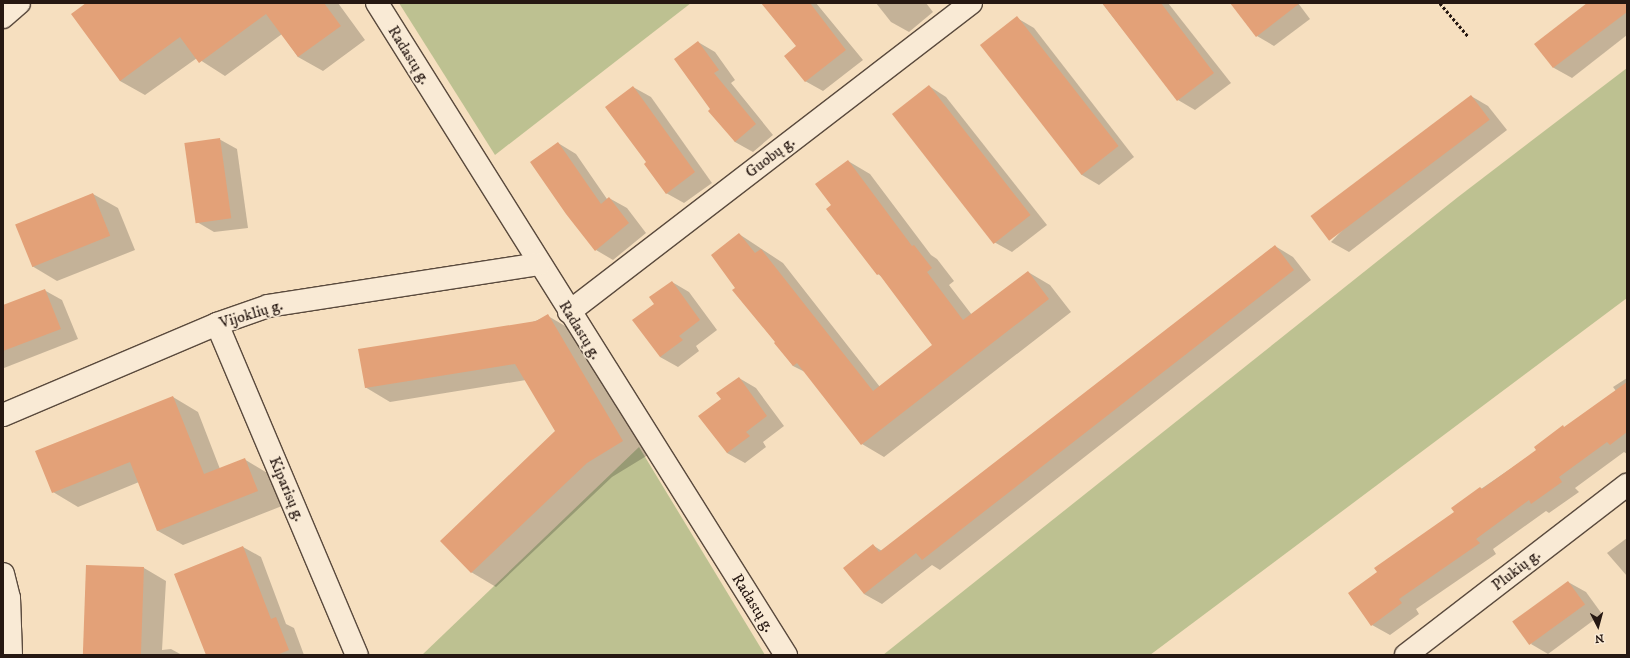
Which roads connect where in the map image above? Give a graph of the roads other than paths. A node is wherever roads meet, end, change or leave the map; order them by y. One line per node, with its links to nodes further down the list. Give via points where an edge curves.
1 (19, 3): 4 (street)
2 (377, 3): 5 (street, Radastų g.)
3 (971, 3): 6 (street, Guobų g.)
4 (3, 17)
5 (539, 264): 6 (street, Radastų g.); 7 (street, Vijoklių g., via 268,306)
6 (569, 312): 13 (street, Radastų g.)
7 (217, 324): 8 (street, Vijoklių g.); 12 (street, Kiparisų g.)
8 (3, 415)
9 (1627, 485): 14 (street, Plukių g.)
10 (3, 574): 11 (street, via 9,598)
11 (11, 655)
12 (357, 655)
13 (786, 655)
14 (1406, 655)

